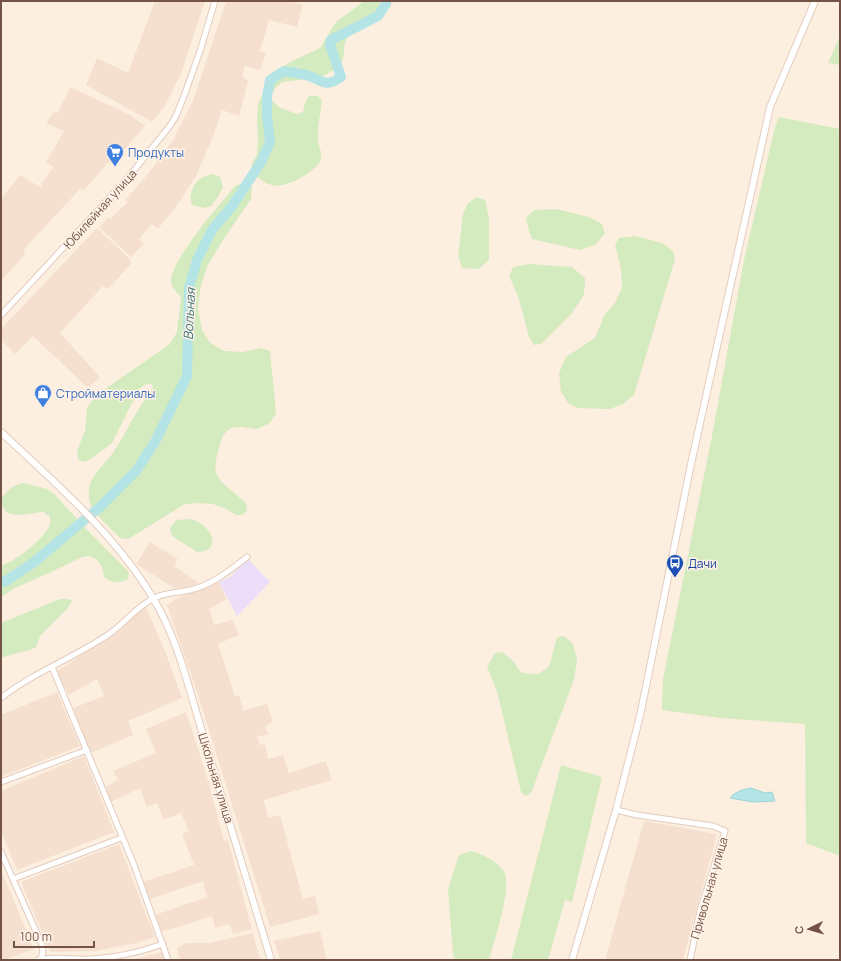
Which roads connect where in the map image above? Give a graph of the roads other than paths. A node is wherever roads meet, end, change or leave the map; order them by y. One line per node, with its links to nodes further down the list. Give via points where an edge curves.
1 (215, 1): 3 (street, Юбилейная улица, via 184,96 169,127 127,180)
2 (815, 1): 11 (street, via 769,108 691,462 640,716)
3 (1, 315)
4 (1, 432): 6 (street, Школьная улица, via 104,532 130,563)
5 (247, 557): 6 (street, via 225,575 208,584 189,590 164,593)
6 (154, 598): 7 (street, via 132,612 110,633); 18 (street, Школьная улица, via 182,665)
7 (52, 667): 8 (street); 9 (street)
8 (1, 698)
9 (87, 750): 10 (street); 12 (street)
10 (1, 782)
11 (616, 810): 19 (street); 20 (street, Привольная улица, via 713,826 725,831 700,911)
12 (121, 838): 14 (street); 15 (street)
13 (1, 852): 14 (street)
14 (13, 879): 16 (street, via 42,945)
15 (163, 944): 16 (street, via 113,957); 17 (street)
16 (40, 960)
17 (168, 960)
18 (271, 960)
19 (572, 960)
20 (690, 960)

